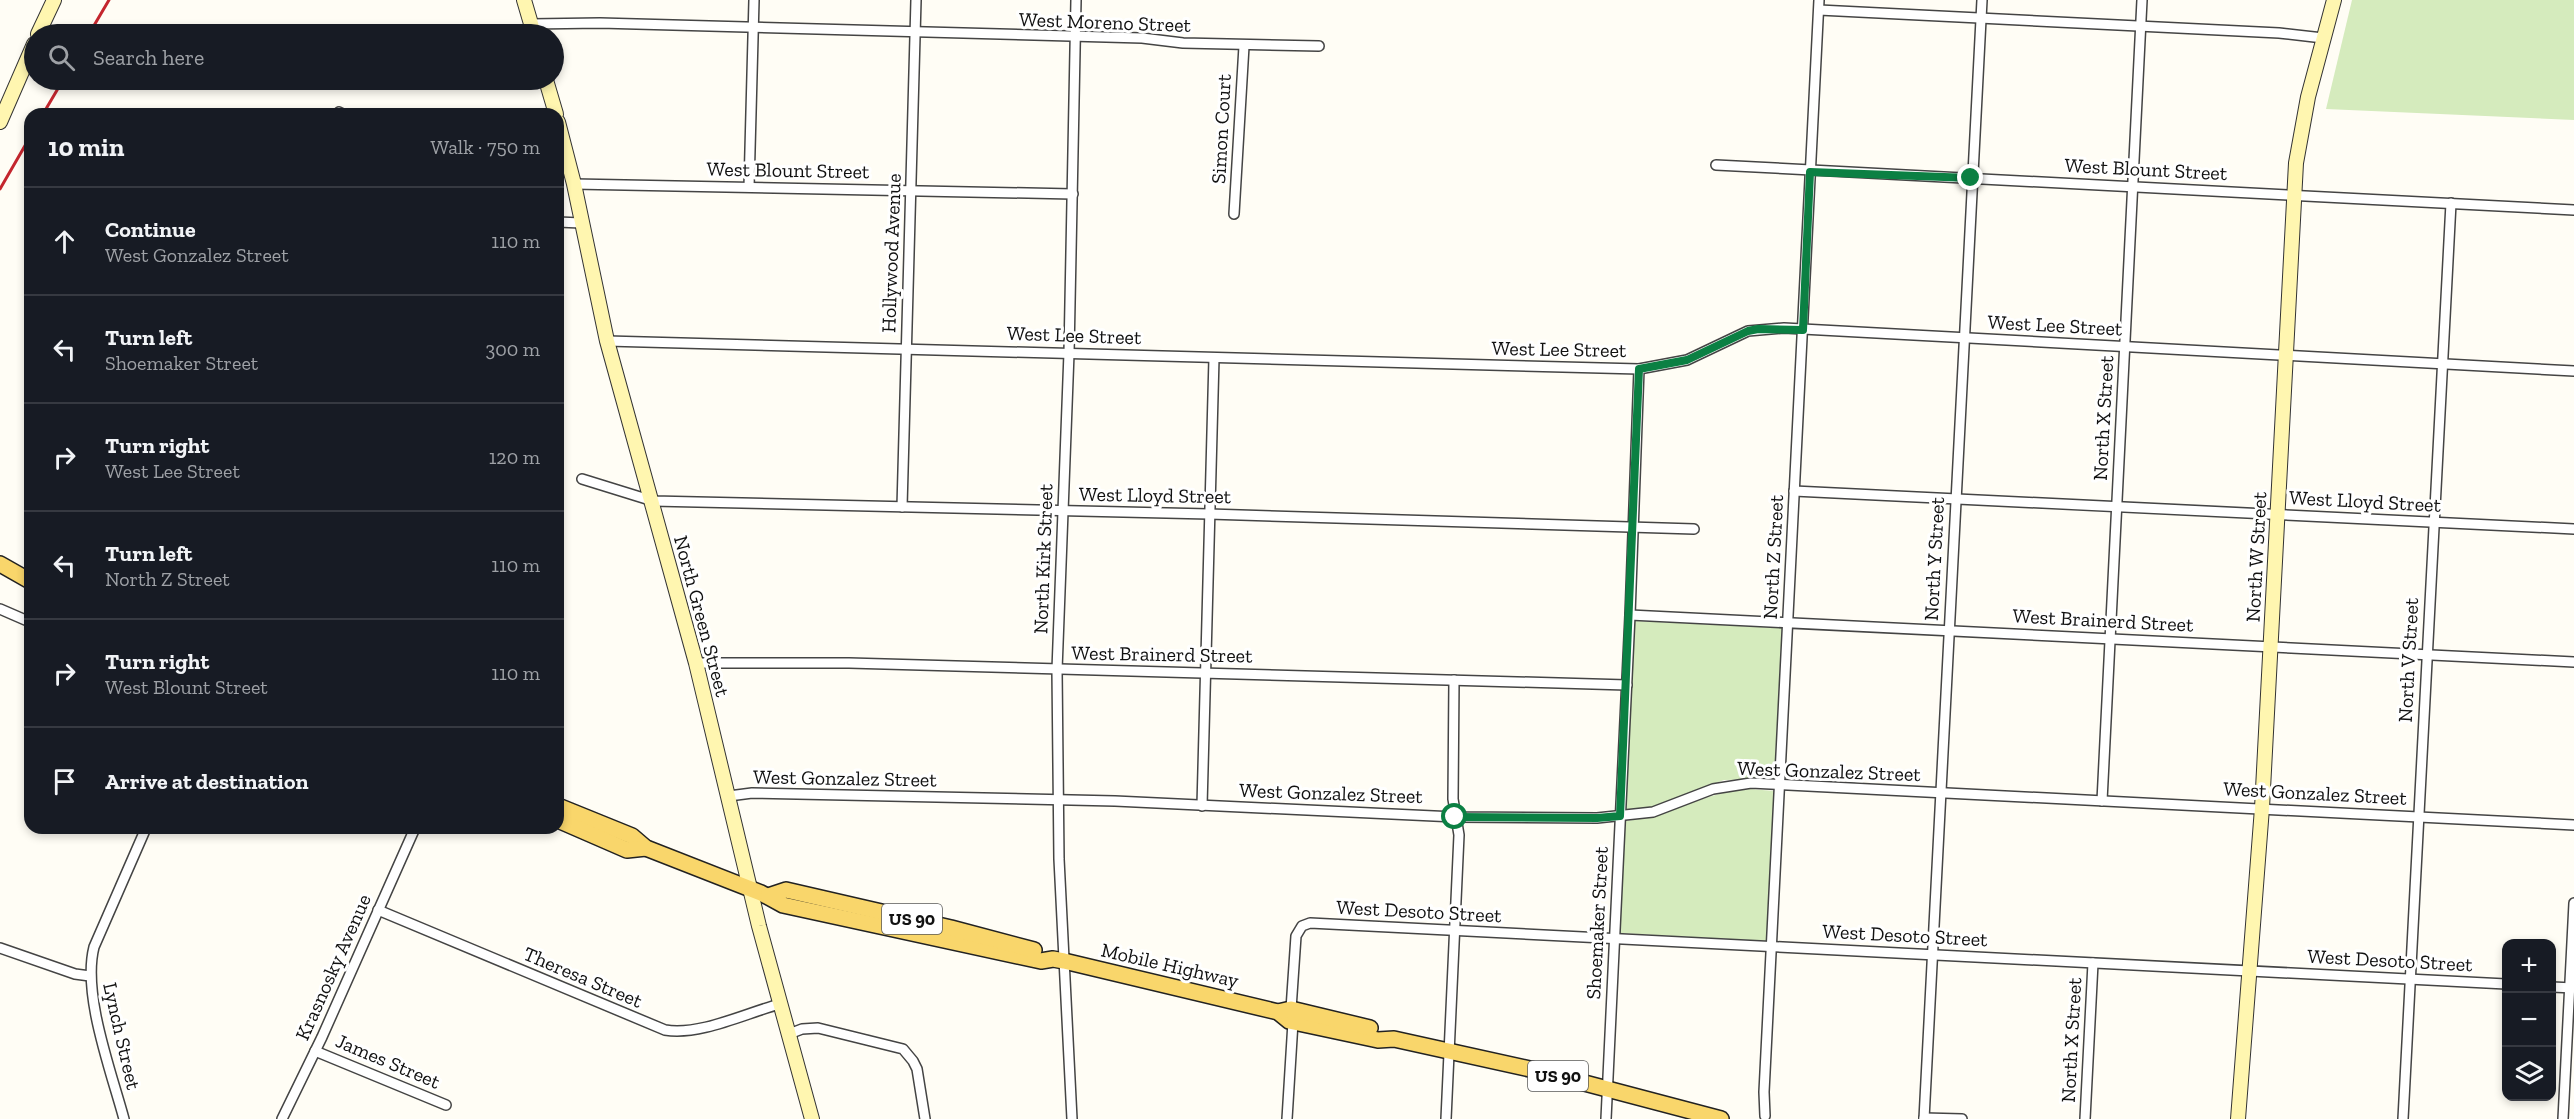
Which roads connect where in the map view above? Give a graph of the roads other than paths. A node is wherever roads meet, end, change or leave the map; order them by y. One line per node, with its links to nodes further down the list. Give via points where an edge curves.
1 (54, 0): 11 (street)
2 (524, 0): 12 (street)
3 (754, 0): 15 (street)
4 (916, 0): 16 (street, Hollywood Avenue)
5 (1076, 0): 17 (street, North Kirk Street)
6 (1982, 0): 10 (street, North Y Street)
7 (2142, 0): 14 (street, North X Street)
8 (2334, 0): 18 (street, North W Street)
9 (1819, 5): 10 (street); 27 (street, North Z Street)
10 (1981, 18): 14 (street); 28 (street, North Y Street)
11 (43, 24)
12 (531, 24)
13 (564, 26): 15 (street, West Moreno Street, via 600,23)
14 (2140, 26): 18 (street); 30 (street, North X Street)
15 (753, 27): 16 (street, West Moreno Street); 31 (street)
16 (916, 32): 17 (street, West Moreno Street); 32 (street, Hollywood Avenue)
17 (1075, 37): 19 (street, West Moreno Street); 33 (street, North Kirk Street)
18 (2324, 38): 34 (street, North W Street, via 2302,125)
19 (1244, 46): 20 (street, West Moreno Street); 37 (street, Simon Court)
20 (1319, 46)
21 (24, 67): 24 (street)
22 (549, 90): 23 (street)
23 (554, 108)
24 (0, 122)
25 (564, 145): 29 (street, North Green Street)
26 (1716, 165): 27 (street, West Blount Street)
27 (1810, 172): 28 (street, West Blount Street); 40 (street, North Z Street)
28 (1971, 178): 30 (street, West Blount Street); 41 (street, North Y Street)
29 (574, 184): 31 (street, West Blount Street); 39 (street, North Green Street)
30 (2133, 186): 34 (street, West Blount Street); 43 (street, North X Street)
31 (749, 187): 32 (street, West Blount Street)
32 (911, 190): 33 (street, West Blount Street); 44 (street, Hollywood Avenue)
33 (1073, 194): 45 (street, North Kirk Street)
34 (2294, 195): 35 (street, West Blount Street); 46 (street, North W Street)
35 (2451, 203): 36 (street, West Blount Street); 48 (street, North V Street)
36 (2574, 210)
37 (1234, 214)
38 (564, 222): 39 (street)
39 (581, 223): 42 (street, North Green Street)
40 (1803, 330): 41 (street, West Lee Street); 49 (street, West Lee Street, via 1748,331 1687,360); 52 (street, North Z Street)
41 (1963, 339): 43 (street, West Lee Street); 53 (street, North Y Street)
42 (607, 341): 44 (street, West Lee Street); 54 (street, North Green Street)
43 (2124, 346): 46 (street, West Lee Street); 55 (street, North X Street)
44 (906, 348): 45 (street, West Lee Street); 56 (street, Hollywood Avenue)
45 (1070, 353): 47 (street, West Lee Street); 57 (street, North Kirk Street)
46 (2285, 355): 48 (street, West Lee Street); 59 (street, North W Street)
47 (1214, 358): 49 (street, West Lee Street); 58 (street)
48 (2442, 363): 50 (street, West Lee Street); 60 (street, North V Street)
49 (1639, 369): 61 (street, Shoemaker Street)
50 (2574, 371)
51 (582, 479): 54 (street, West Lloyd Street)
52 (1794, 490): 53 (street, West Lloyd Street); 69 (street, North Z Street)
53 (1955, 498): 55 (street, West Lloyd Street); 70 (street, North Y Street)
54 (653, 501): 56 (street, West Lloyd Street); 75 (street, North Green Street)
55 (2116, 506): 59 (street, West Lloyd Street); 71 (street, North X Street)
56 (902, 507): 57 (street, West Lloyd Street)
57 (1062, 510): 58 (street, West Lloyd Street); 76 (street, North Kirk Street)
58 (1209, 514): 61 (street, West Lloyd Street); 77 (street)
59 (2278, 515): 60 (street, West Lloyd Street); 72 (street, North W Street)
60 (2434, 522): 63 (street, West Lloyd Street); 73 (street, North V Street)
61 (1634, 527): 62 (street, West Lloyd Street); 67 (street, Shoemaker Street)
62 (1694, 529)
63 (2574, 529)
64 (0, 564): 65 (main road)
65 (24, 578)
66 (0, 609): 68 (street)
67 (1630, 615): 69 (street, West Brainerd Street); 79 (street, Shoemaker Street)
68 (24, 619)
69 (1788, 622): 70 (street, West Brainerd Street); 80 (street, North Z Street)
70 (1948, 631): 71 (street, West Brainerd Street); 81 (street, North Y Street)
71 (2110, 639): 72 (street, West Brainerd Street); 84 (street, North X Street)
72 (2271, 646): 73 (street, West Brainerd Street); 87 (street, North W Street)
73 (2427, 655): 74 (street, West Brainerd Street); 90 (street, North V Street)
74 (2574, 662)
75 (696, 663): 76 (street, West Brainerd Street); 82 (street, North Green Street)
76 (1057, 670): 77 (street, West Brainerd Street); 83 (street, North Kirk Street)
77 (1204, 672): 78 (street, West Brainerd Street); 85 (street)
78 (1454, 680): 79 (street, West Brainerd Street); 89 (street)
79 (1627, 685): 88 (street, Shoemaker Street)
80 (1779, 785): 81 (street, West Gonzalez Street); 88 (street, West Gonzalez Street, via 1725,785 1653,812); 101 (street, North Z Street)
81 (1941, 793): 84 (street, West Gonzalez Street); 103 (street, North Y Street)
82 (729, 796): 83 (street, West Gonzalez Street, via 752,793); 96 (street, North Green Street)
83 (1058, 800): 85 (street, West Gonzalez Street); 104 (street, North Kirk Street)
84 (2102, 801): 87 (street, West Gonzalez Street)
85 (1202, 806): 89 (street, West Gonzalez Street)
86 (564, 808): 95 (main road, Mobile Highway / US 90, via 632,836)
87 (2262, 808): 90 (street, West Gonzalez Street); 106 (street, North W Street)
88 (1620, 816): 89 (street, West Gonzalez Street); 100 (street, Shoemaker Street)
89 (1455, 817): 99 (street, via 1459,835)
90 (2418, 817): 92 (street, West Gonzalez Street); 108 (street, North V Street)
91 (564, 823): 95 (main road, Mobile Highway / US 90, via 627,850)
92 (2574, 825)
93 (143, 834): 107 (street, Lynch Street, via 94,947)
94 (412, 834): 98 (street, Krasnosky Avenue)
95 (646, 848): 96 (main road, Mobile Highway / US 90)
96 (751, 889): 104 (main road, Mobile Highway / US 90, via 768,896 786,890 951,928 1043,952); 112 (street, North Green Street)
97 (2574, 903): 111 (street)
98 (378, 910): 112 (street, Theresa Street, via 665,1030 696,1029); 115 (street, Krasnosky Avenue)
99 (1456, 931): 100 (street, West Desoto Street); 113 (street, West Desoto Street, via 1310,923 1302,926 1296,936); 116 (street)
100 (1614, 939): 101 (street, West Desoto Street); 117 (street, Shoemaker Street)
101 (1771, 947): 103 (street, West Desoto Street); 119 (street, North Z Street)
102 (0, 948): 107 (street)
103 (1932, 955): 105 (street, West Desoto Street); 120 (street, North Y Street)
104 (1058, 960): 113 (main road, Mobile Highway / US 90); 125 (street, North Kirk Street)
105 (2093, 963): 106 (street, West Desoto Street); 131 (street, North X Street)
106 (2250, 971): 108 (street, West Desoto Street); 132 (street, North W Street)
107 (90, 976): 121 (street, Lynch Street, via 94,1006)
108 (2411, 979): 109 (street, West Desoto Street); 133 (street, North V Street)
109 (2502, 984)
110 (2556, 987): 111 (street)
111 (2572, 988): 134 (street)
112 (780, 1004): 114 (street, North Green Street)
113 (1287, 1014): 116 (main road, Mobile Highway / US 90, via 1380,1030 1394,1039); 126 (street)
114 (789, 1034): 123 (street, North Green Street); 124 (street, via 818,1028 903,1049 917,1069)
115 (315, 1051): 118 (street, James Street); 122 (street, Krasnosky Avenue)
116 (1450, 1051): 117 (main road, Mobile Highway / US 90); 127 (street)
117 (1607, 1088): 128 (street, Shoemaker Street); 129 (main road, Mobile Highway / US 90)
118 (446, 1105)
119 (1765, 1116)
120 (1924, 1118): 130 (street)
121 (124, 1119)
122 (282, 1119)
123 (812, 1119)
124 (925, 1119)
125 (1072, 1119)
126 (1287, 1119)
127 (1446, 1119)
128 (1606, 1119)
129 (1721, 1119)
130 (1962, 1119)
131 (2085, 1119)
132 (2238, 1119)
133 (2403, 1119)
134 (2563, 1119)

